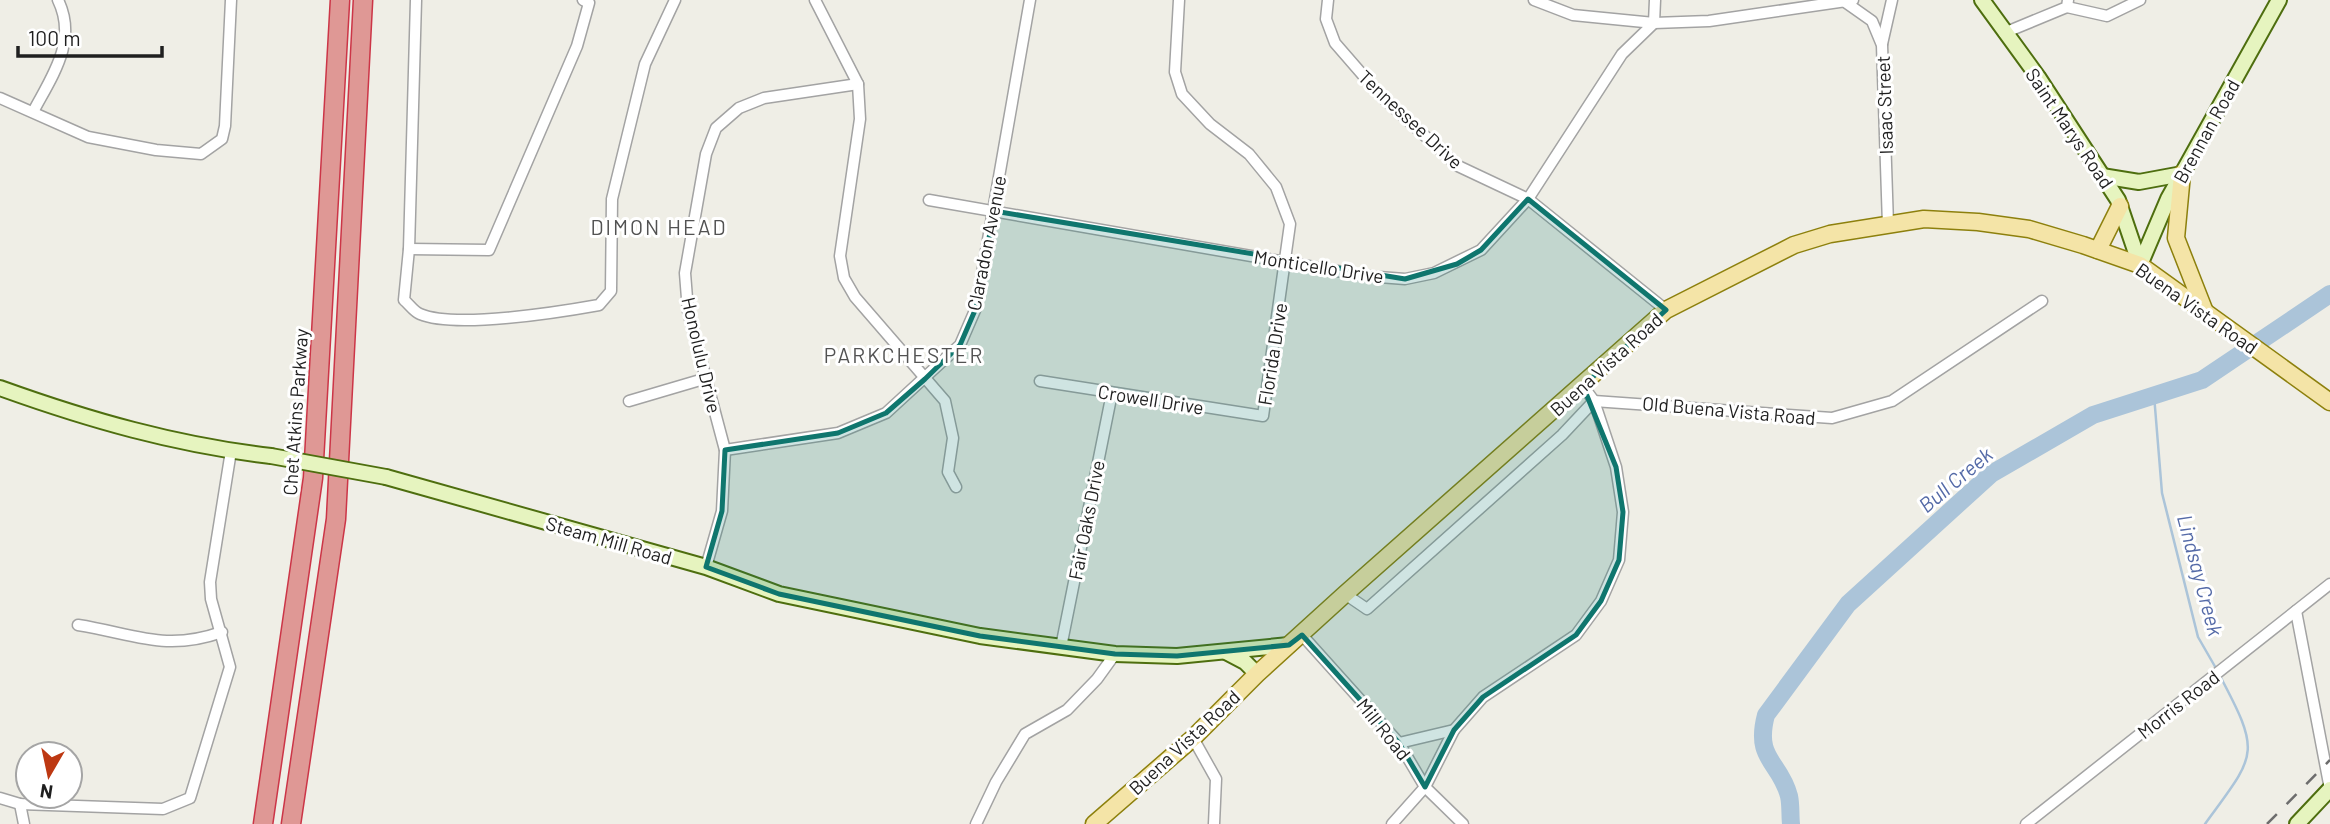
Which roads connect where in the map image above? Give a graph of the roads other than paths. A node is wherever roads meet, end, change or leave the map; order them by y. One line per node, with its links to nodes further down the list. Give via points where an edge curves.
1 (58, 0): 25 (street, via 67,38)
2 (231, 0): 25 (street, via 222,139 201,154 88,137)
3 (340, 0): 67 (highway, Chet Atkins Parkway, via 313,478)
4 (363, 0): 73 (highway, via 336,519)
5 (416, 0): 33 (street)
6 (583, 0): 33 (street, via 589,3 577,46 489,250)
7 (675, 0): 33 (street, via 635,97 631,131 612,199 611,290 606,299 533,316 439,318 418,314 404,300)
8 (815, 0): 23 (street)
9 (1030, 0): 31 (street, Claradon Avenue)
10 (1179, 0): 35 (street, Florida Drive, via 1175,72 1182,94 1210,124 1249,154 1276,187 1290,224)
11 (1328, 0): 28 (street, Tennessee Drive, via 1326,19 1335,43 1381,96 1458,166)
12 (1534, 0): 20 (street, via 1573,15)
13 (1655, 0): 20 (street)
14 (1892, 0): 22 (street)
15 (1982, 0): 21 (street, Saint Marys Road)
16 (2140, 0): 19 (street, via 2108,16)
17 (2279, 0): 26 (street, Brennan Road)
18 (1849, 1): 20 (street, via 1709,21); 22 (street, Isaac Street, via 1872,21)
19 (2068, 3): 21 (street)
20 (1654, 23): 28 (street, Monticello Drive, via 1622,54)
21 (2004, 33): 27 (street, Saint Marys Road)
22 (1882, 45): 32 (street, Isaac Street)
23 (858, 84): 40 (street, Honolulu Drive, via 764,98 739,108 716,128 706,154 685,273 688,311); 41 (street, via 860,119 840,256 844,278)
24 (0, 98): 25 (street)
25 (33, 112)
26 (2182, 174): 27 (street, via 2139,182); 36 (street, Brennan Road); 39 (main road, via 2176,238)
27 (2102, 176): 30 (street, Saint Marys Road)
28 (1528, 199): 35 (street, Monticello Drive, via 1481,250 1434,273 1405,279 1366,276); 38 (street, Tennessee Drive)
29 (929, 200): 31 (street, Monticello Drive)
30 (2120, 206): 34 (main road); 36 (street, Saint Marys Road)
31 (994, 211): 35 (street, Monticello Drive); 41 (street, Claradon Avenue, via 976,308 960,345)
32 (1888, 225): 34 (main road, Buena Vista Road, via 1924,219 1978,222 2029,229); 38 (main road, Buena Vista Road, via 1794,245)
33 (409, 249)
34 (2098, 250): 36 (main road, Buena Vista Road)
35 (1286, 261): 49 (street, Florida Drive)
36 (2140, 265): 39 (main road, Buena Vista Road)
37 (2042, 301): 47 (street, Old Buena Vista Road, via 1892,401 1832,418)
38 (1665, 310): 43 (main road, Buena Vista Road)
39 (2206, 314): 48 (main road, Buena Vista Road)
40 (707, 377): 46 (street); 50 (street, Honolulu Drive)
41 (925, 379): 50 (street, Claradon Avenue, via 886,413 838,433); 52 (street, via 945,401 953,438 948,472)
42 (1040, 382): 45 (street, Crowell Drive)
43 (1583, 386): 47 (street); 55 (main road, Buena Vista Road)
44 (0, 388): 51 (street, Steam Mill Road, via 98,423)
45 (1112, 393): 49 (street, Crowell Drive); 60 (street, Fair Oaks Drive)
46 (629, 401)
47 (1594, 401): 55 (street, via 1562,435 1367,608); 64 (street, via 1616,467 1623,512 1619,560 1601,601 1576,635 1483,697)
48 (2330, 402)
49 (1263, 416)
50 (725, 450): 53 (street, Honolulu Drive, via 722,511)
51 (231, 451): 53 (street, Steam Mill Road, bridge, via 386,477); 58 (street, via 210,582)
52 (957, 487)
53 (706, 568): 60 (street, Steam Mill Road, via 779,594)
54 (2330, 584): 56 (street, Morris Road)
55 (1345, 594): 59 (main road, Buena Vista Road)
56 (2296, 611): 69 (street); 79 (street, Morris Road)
57 (78, 625): 58 (street, via 173,644)
58 (222, 632): 70 (street, via 230,667 190,798 163,809)
59 (1296, 640): 61 (street, Steam Mill Road); 63 (main road, Buena Vista Road); 66 (street, Mill Road)
60 (1061, 648): 62 (street, Steam Mill Road)
61 (1224, 652): 62 (street, Steam Mill Road); 63 (street, via 1245,662)
62 (1115, 654): 74 (street, via 1067,710 1026,734)
63 (1256, 674): 65 (main road, Buena Vista Road)
64 (1454, 730): 66 (street); 68 (street)
65 (1193, 738): 75 (main road, Buena Vista Road); 76 (street, via 1216,779)
66 (1399, 743): 68 (street, Mill Road)
67 (274, 750): 71 (highway); 72 (highway, Chet Atkins Parkway)
68 (1425, 786): 77 (street); 78 (street, Mill Road)
69 (2330, 789): 80 (street)
70 (84, 806)
71 (251, 824)
72 (263, 824)
73 (293, 824)
74 (976, 824)
75 (1094, 824)
76 (1214, 824)
77 (1392, 824)
78 (1463, 824)
79 (2026, 824)
80 (2297, 824)

